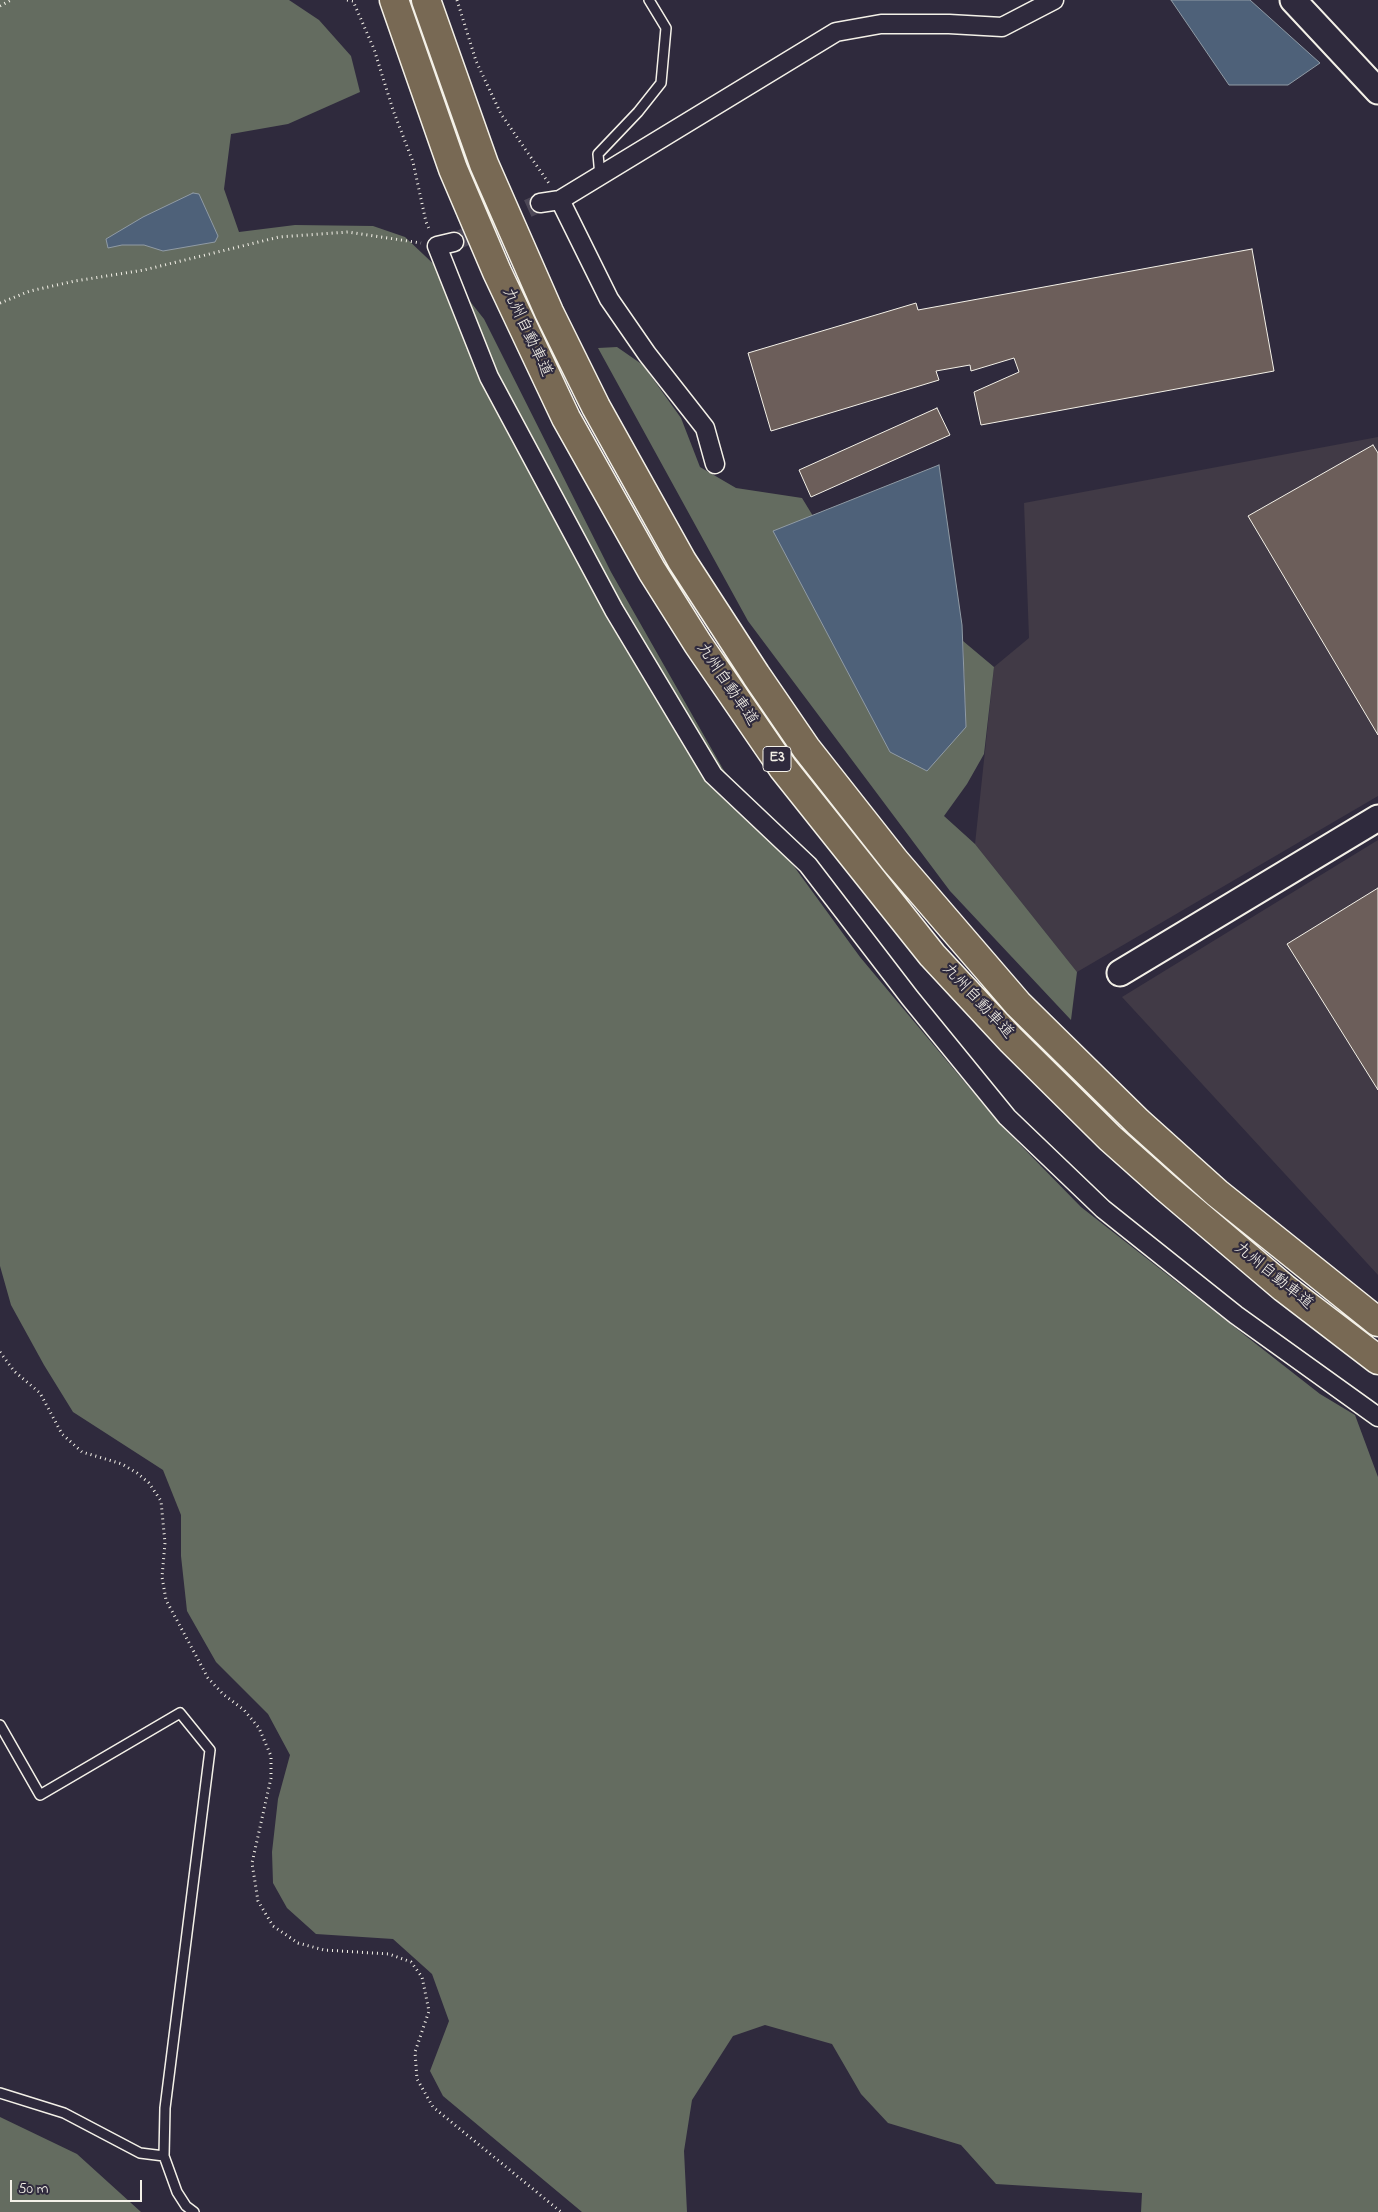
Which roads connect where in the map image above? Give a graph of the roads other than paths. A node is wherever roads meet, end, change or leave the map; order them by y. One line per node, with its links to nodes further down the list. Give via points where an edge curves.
1 (394, 0): 15 (highway, 九州自動車道 / E3, via 453,169 566,418 703,652 783,768 932,955 1011,1040 1110,1138 1165,1187 1284,1288)
2 (426, 0): 14 (highway, 九州自動車道 / E3, via 484,164 549,312 596,407 682,561 806,748 895,862 1018,1004 1138,1122 1217,1192)
3 (648, 0): 7 (lane, via 666,28 661,83 598,154)
4 (1054, 0): 7 (street, via 1002,28 881,24 836,32)
5 (1292, 0): 6 (street)
6 (1378, 91)
7 (600, 176): 8 (street)
8 (560, 200): 9 (street); 11 (street, via 609,299 705,428)
9 (540, 203)
10 (454, 242): 16 (street, via 437,246 489,377 614,610 713,775 808,865 1006,1117 1111,1215 1236,1315)
11 (714, 464)
12 (1378, 818): 13 (street)
13 (1120, 973)
14 (1378, 1322)
15 (1378, 1360)
16 (1378, 1417)
17 (0, 1725): 19 (lane, via 40,1795 180,1713 210,1750 165,2108)
18 (0, 2093): 19 (lane, via 64,2113 140,2153)
19 (164, 2156): 20 (lane, via 177,2192)
20 (194, 2212)

